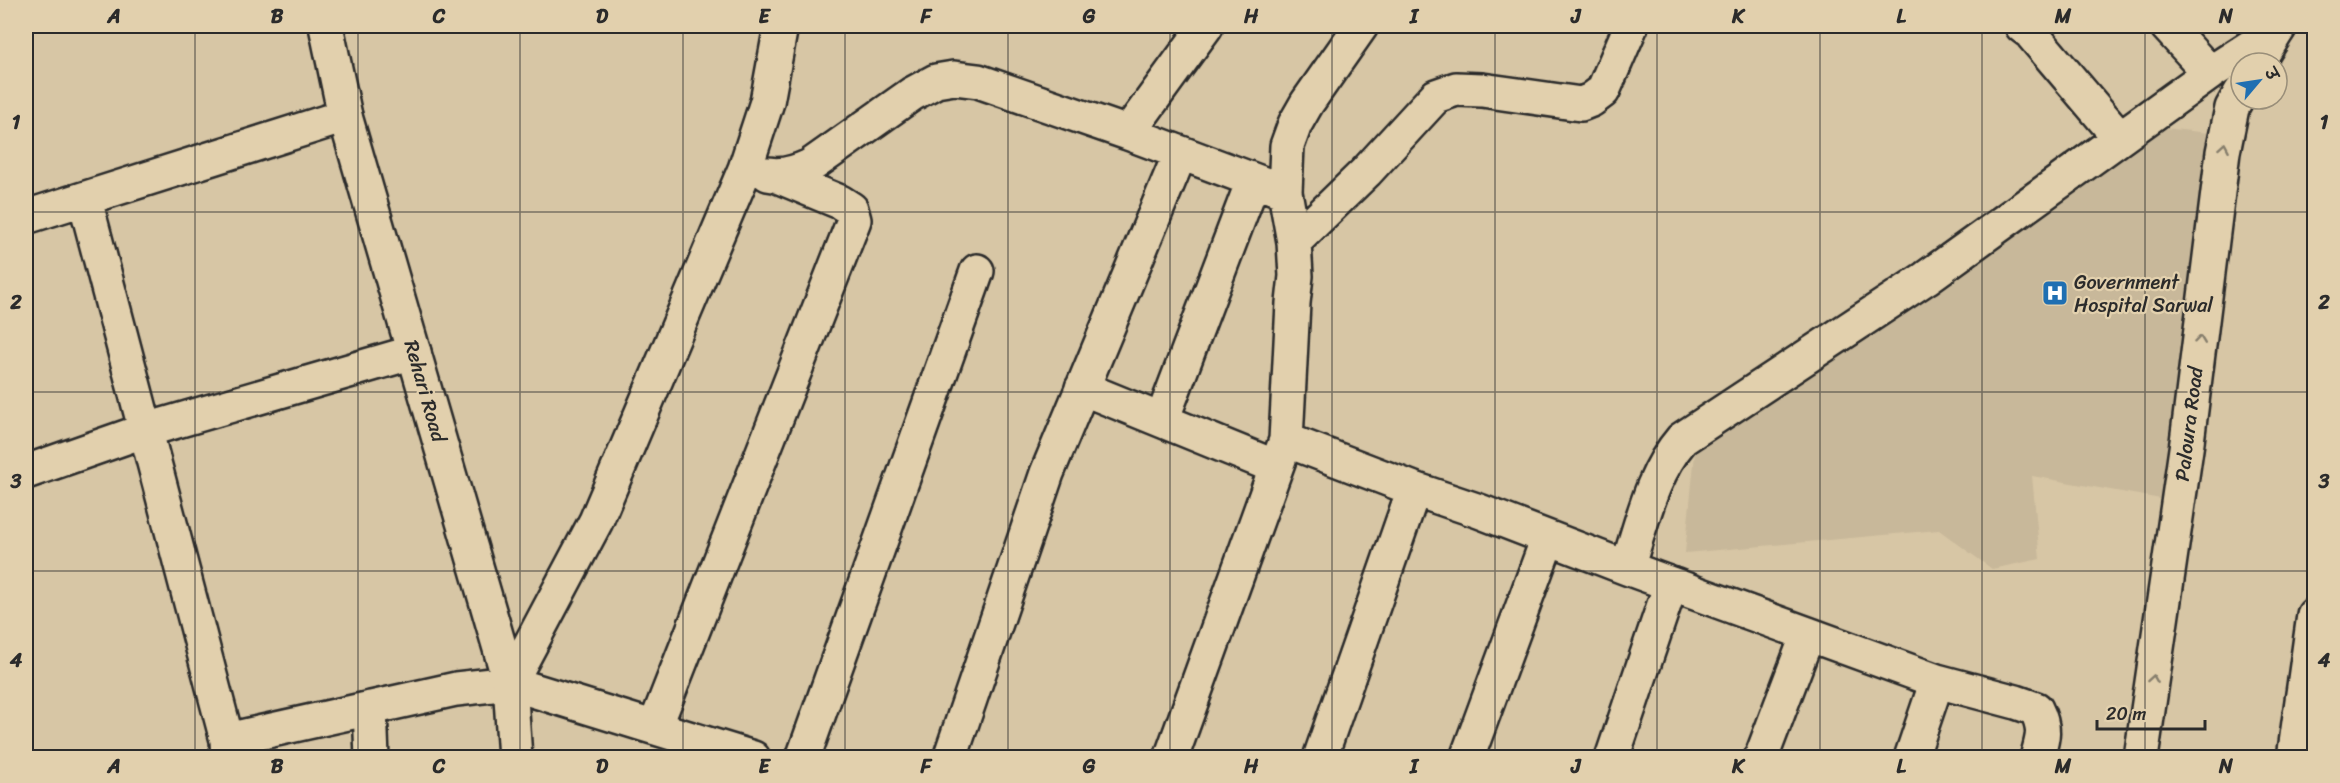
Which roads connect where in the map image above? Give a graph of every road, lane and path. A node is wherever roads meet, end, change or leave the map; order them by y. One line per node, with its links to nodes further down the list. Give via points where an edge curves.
1 (326, 26): 12 (street, Rehari Road)
2 (781, 26): 16 (street, via 767,102)
3 (1206, 26): 13 (street)
4 (1360, 26): 18 (street, via 1295,124 1287,146)
5 (1631, 26): 21 (street, via 1603,91 1581,104 1482,90 1456,89 1436,96)
6 (2022, 26): 14 (street)
7 (2167, 26): 10 (street)
8 (2279, 27): 9 (street); 10 (street)
9 (2264, 51)
10 (2210, 72): 14 (street)
11 (2231, 111): 52 (street, Paloura Road, one-way to 11)
12 (345, 116): 19 (street); 23 (street, Rehari Road)
13 (1128, 133): 15 (street); 16 (street, via 978,81 954,78 936,81 912,94 810,166 795,173)
14 (2120, 138): 31 (street, via 1926,278 1682,439 1659,471)
15 (1180, 154): 17 (street); 24 (street)
16 (760, 172): 36 (street, via 596,521); 38 (street, via 840,202 851,209 854,220)
17 (1253, 181): 18 (street); 25 (street)
18 (1285, 192): 21 (street)
19 (85, 200): 20 (street); 26 (street)
20 (26, 218)
21 (1294, 242): 27 (street, via 1296,276)
22 (977, 271): 43 (street)
23 (414, 352): 26 (street); 36 (street, Rehari Road)
24 (1082, 388): 25 (street); 44 (street, via 1047,473)
25 (1162, 420): 27 (street)
26 (146, 430): 28 (street); 39 (street)
27 (1281, 453): 29 (street); 45 (street)
28 (26, 472)
29 (1414, 489): 30 (street); 46 (street)
30 (1548, 538): 31 (street); 47 (street)
31 (1627, 568): 32 (street)
32 (1671, 584): 34 (street); 48 (street)
33 (2314, 615): 53 (street)
34 (1808, 634): 35 (street); 49 (street)
35 (1937, 681): 50 (street); 51 (street, via 2036,709 2043,724)
36 (510, 683): 37 (street, via 456,688); 38 (street); 41 (street, Rehari Road)
37 (370, 708): 39 (street); 40 (street)
38 (655, 727): 42 (street)
39 (227, 749)
40 (372, 758)
41 (515, 758)
42 (753, 758)
43 (803, 758)
44 (950, 758)
45 (1171, 758)
46 (1320, 758)
47 (1467, 758)
48 (1612, 758)
49 (1761, 758)
50 (1911, 758)
51 (2037, 758)
52 (2141, 758)
53 (2294, 758)

